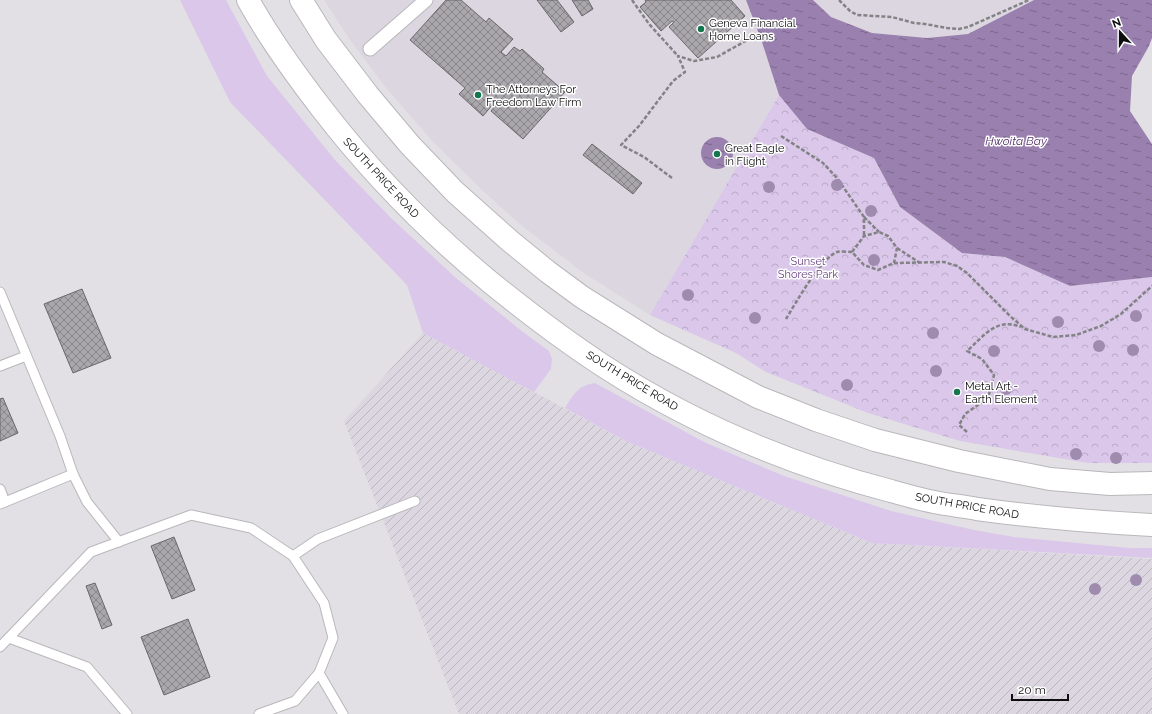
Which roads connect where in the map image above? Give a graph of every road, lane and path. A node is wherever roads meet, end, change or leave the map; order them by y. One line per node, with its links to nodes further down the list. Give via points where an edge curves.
1 (248, 0): 31 (main road, SOUTH PRICE ROAD, via 299,79 349,144 399,199 455,253 520,306 595,360 653,396 714,427 785,457 853,481 934,502 1026,516)
2 (301, 0): 27 (main road, via 326,40 368,94 410,145 456,192 548,272 582,297 657,344 758,397 875,440 959,461 1050,479 1110,484)
3 (426, 0): 8 (street)
4 (632, 0): 9 (path, via 648,24)
5 (839, 0): 6 (path, via 856,15 892,17 914,23 959,29)
6 (1029, 0)
7 (758, 34): 9 (path, via 717,57 694,61)
8 (370, 49)
9 (678, 56): 11 (path, via 685,72 673,82 639,126 621,144)
10 (781, 136): 12 (path, via 823,163 837,178)
11 (672, 178)
12 (864, 217): 13 (path); 14 (path)
13 (879, 232): 14 (path); 15 (path, via 888,236)
14 (864, 236): 16 (path)
15 (897, 248): 17 (path); 18 (path)
16 (852, 252): 17 (path, via 864,265 878,270); 21 (path, via 837,252 826,260)
17 (894, 263): 18 (path)
18 (920, 263): 22 (path, via 944,262 957,266)
19 (1152, 286): 22 (path, via 1114,318 1076,335 1053,337)
20 (0, 292): 23 (lane)
21 (786, 319)
22 (1025, 329): 25 (path, via 1013,324 995,326 967,351 982,359 994,375 988,398 965,414 959,425)
23 (26, 356): 24 (lane); 26 (lane)
24 (0, 366)
25 (967, 432)
26 (73, 474): 30 (lane); 32 (lane, via 87,502)
27 (1152, 483)
28 (0, 489): 30 (lane)
29 (415, 501): 33 (lane, via 318,539)
30 (3, 503)
31 (1152, 525)
32 (119, 542): 33 (lane, via 191,515 251,528); 34 (lane, via 91,552)
33 (293, 556): 36 (lane, via 324,604 333,638)
34 (9, 638): 35 (lane); 37 (lane, via 88,667)
35 (0, 647)
36 (319, 673): 38 (lane, via 295,701); 39 (lane)
37 (127, 714)
38 (258, 714)
39 (343, 714)

